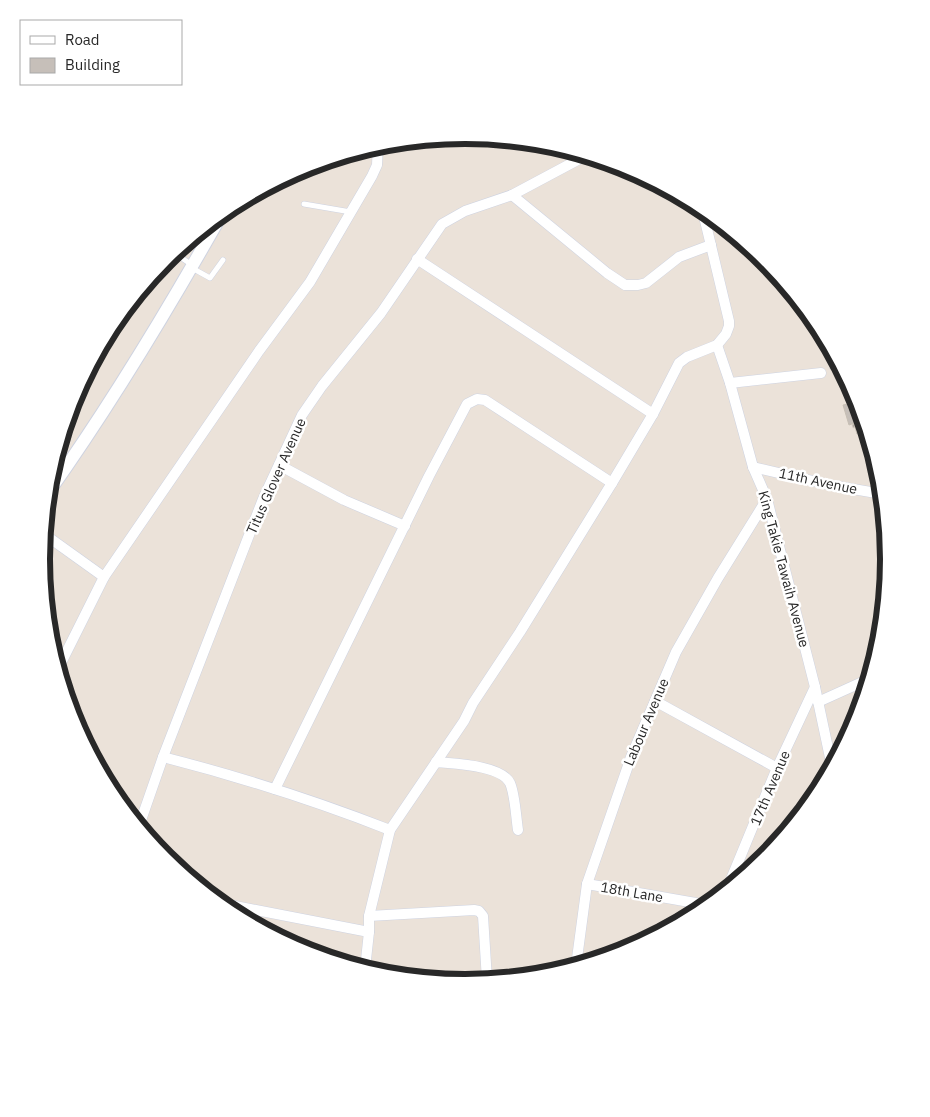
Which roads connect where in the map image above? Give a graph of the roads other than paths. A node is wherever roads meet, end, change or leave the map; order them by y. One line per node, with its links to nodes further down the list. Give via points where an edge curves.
1 (378, 153): 5 (street, via 377,165)
2 (578, 160): 3 (street, Titus Glover Avenue)
3 (512, 195): 8 (street, via 625,285 646,282 679,257); 10 (street, Titus Glover Avenue, via 449,219)
4 (304, 204): 5 (lane)
5 (351, 212): 25 (street, via 310,282)
6 (705, 219): 8 (street)
7 (214, 227): 12 (street)
8 (711, 245): 13 (street, via 729,326)
9 (180, 257): 12 (lane)
10 (417, 259): 16 (street); 17 (street, Titus Glover Avenue, via 381,313 322,386 302,416)
11 (223, 260): 12 (lane, via 210,278)
12 (192, 267): 19 (street)
13 (717, 345): 15 (street, King Takie Tawaih Avenue); 16 (street, via 679,363)
14 (821, 373): 15 (street)
15 (730, 382): 18 (street, King Takie Tawaih Avenue)
16 (652, 414): 20 (street)
17 (279, 465): 23 (street, via 344,500); 32 (street, Titus Glover Avenue)
18 (753, 467): 21 (street, 11th Avenue); 22 (street, King Takie Tawaih Avenue)
19 (58, 479)
20 (612, 482): 23 (street, via 485,400 477,399 462,410); 33 (street)
21 (874, 493)
22 (767, 499): 28 (street, King Takie Tawaih Avenue); 29 (street, Labour Avenue, via 699,611)
23 (405, 526): 35 (street)
24 (51, 539): 25 (street)
25 (104, 577): 26 (street)
26 (63, 660)
27 (861, 683): 30 (street)
28 (815, 687): 30 (street, King Takie Tawaih Avenue); 34 (street, 17th Avenue)
29 (655, 701): 34 (street); 40 (street, Labour Avenue, via 624,774)
30 (818, 702): 31 (street, King Takie Tawaih Avenue)
31 (830, 756)
32 (163, 757): 35 (street); 36 (street, Titus Glover Avenue)
33 (436, 762): 37 (street); 38 (street, via 500,772 510,784)
34 (777, 768): 39 (street, 17th Avenue)
35 (275, 789): 37 (street)
36 (142, 818)
37 (390, 830): 43 (street)
38 (518, 830)
39 (732, 877)
40 (587, 884): 41 (street, 18th Lane); 45 (street, Labour Avenue)
41 (697, 903)
42 (238, 907): 44 (street)
43 (369, 916): 44 (street); 47 (street, via 479,911 483,916)
44 (369, 932): 46 (street)
45 (577, 957)
46 (366, 961)
47 (487, 973)

